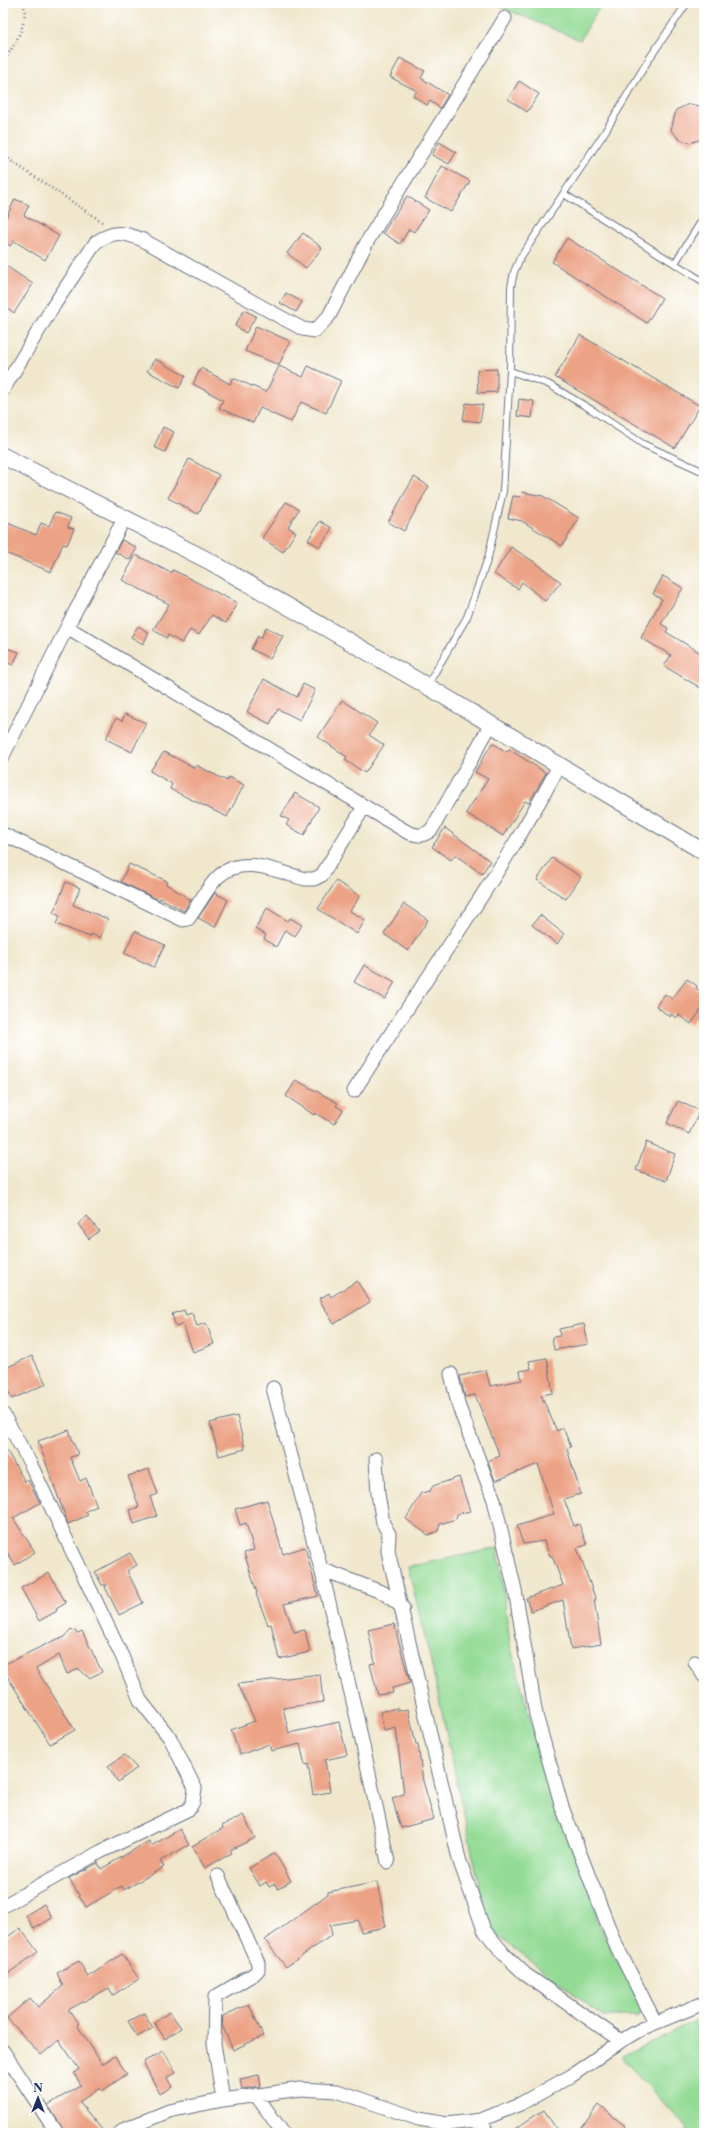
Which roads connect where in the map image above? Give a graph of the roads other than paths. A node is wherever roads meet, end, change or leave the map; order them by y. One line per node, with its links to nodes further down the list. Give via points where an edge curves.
1 (687, 3): 3 (lane, via 649,58)
2 (505, 18): 8 (street, via 368,240 329,316 315,331 303,329 143,240 119,233 107,235 96,242 52,308)
3 (564, 194): 5 (lane); 7 (lane, via 520,258 514,272 511,287)
4 (704, 217): 5 (lane)
5 (675, 263): 6 (lane)
6 (704, 282)
7 (510, 370): 10 (lane, via 548,384 643,444); 13 (lane, via 503,491 488,558 467,617)
8 (3, 390)
9 (3, 456): 11 (street)
10 (704, 472)
11 (125, 517): 12 (street); 13 (street, via 209,561)
12 (67, 627): 15 (street); 17 (street)
13 (427, 686): 14 (street)
14 (491, 724): 16 (street); 17 (street, via 432,829 426,835 407,832)
15 (3, 756)
16 (559, 766): 19 (street); 20 (street, via 492,881 392,1029)
17 (364, 807): 18 (street, via 322,875 314,879 305,879 246,864 230,868 218,877 188,919 183,920)
18 (3, 834)
19 (704, 852)
20 (354, 1091)
21 (450, 1374): 33 (street, via 459,1406 494,1500 515,1590 536,1715 562,1808 614,1941)
22 (273, 1388): 25 (street)
23 (3, 1414): 31 (street, via 30,1463 122,1656 140,1700 170,1738 195,1788 194,1802 189,1809 100,1852)
24 (376, 1459): 26 (street, via 383,1523 389,1534 388,1551)
25 (321, 1569): 26 (street, via 384,1593); 29 (street)
26 (403, 1608): 34 (street, via 459,1859 484,1930 504,1954 526,1974)
27 (695, 1662): 28 (street)
28 (704, 1676)
29 (388, 1862)
30 (218, 1876): 37 (street, via 258,1963 258,1970 254,1974 215,1997 214,2043)
31 (3, 1906)
32 (704, 2003): 33 (street)
33 (655, 2022): 34 (street)
34 (621, 2041): 38 (street, via 571,2076 520,2104)
35 (3, 2051): 40 (street)
36 (256, 2095): 37 (street); 38 (street, via 300,2090 337,2091 419,2120 447,2124); 41 (street)
37 (223, 2100): 39 (street, via 169,2110)
38 (481, 2120): 42 (street)
39 (124, 2132)
40 (57, 2133)
41 (283, 2133)
42 (487, 2133)

